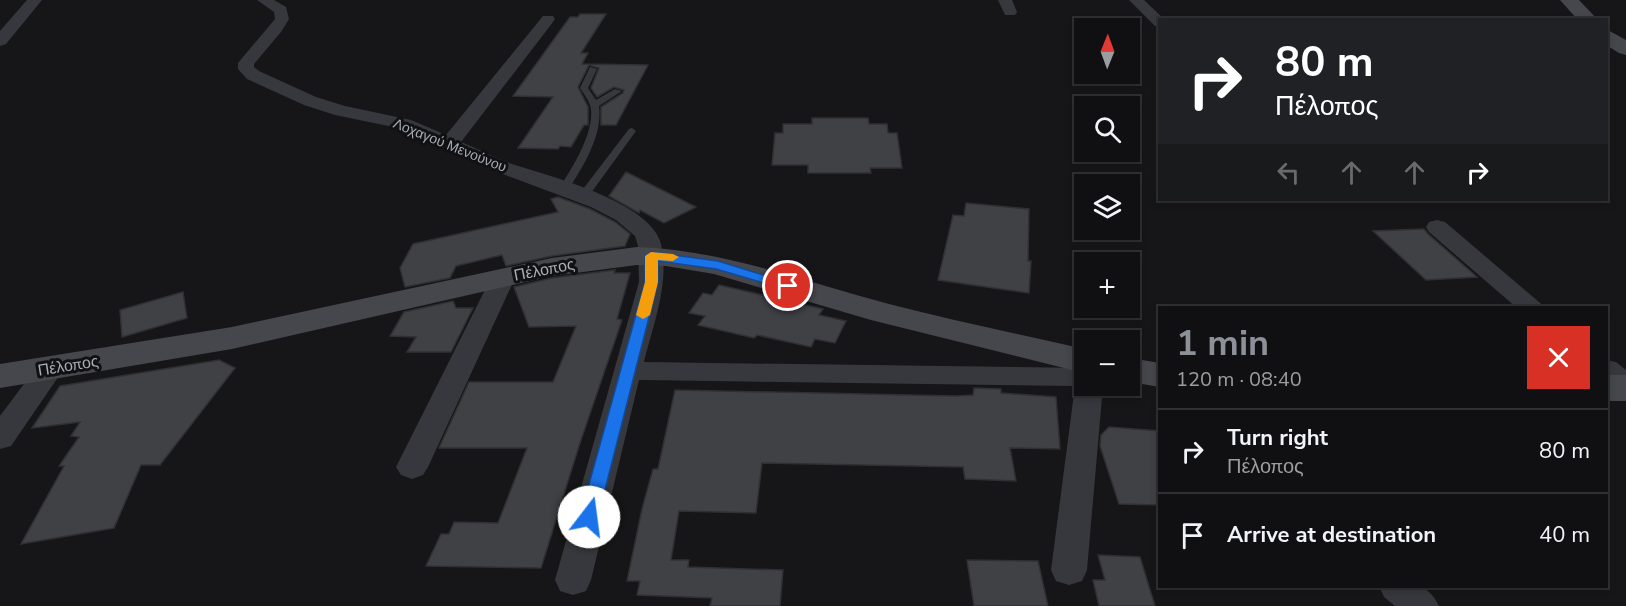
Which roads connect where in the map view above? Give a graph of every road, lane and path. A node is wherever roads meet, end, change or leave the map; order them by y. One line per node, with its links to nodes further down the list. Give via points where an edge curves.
1 (35, 0): 9 (street)
2 (264, 0): 15 (street, Λοχαγού Μενούνου, via 281,10 282,19 246,63 250,73 310,101 392,120)
3 (1136, 0): 7 (street)
4 (1569, 0): 5 (street)
5 (1587, 18)
6 (548, 19): 15 (street)
7 (1158, 21)
8 (1608, 36): 10 (street)
9 (0, 41)
10 (1626, 49)
11 (592, 69): 13 (lane, via 584,88)
12 (618, 91): 13 (lane)
13 (594, 105): 16 (lane, via 596,113 588,142)
14 (632, 131): 17 (lane)
15 (450, 143): 16 (street, Λοχαγού Μενούνου, via 502,167)
16 (564, 188): 17 (street, Λοχαγού Μενούνου)
17 (584, 195): 19 (street, Λοχαγού Μενούνου, via 639,225 648,239)
18 (1437, 227): 21 (street)
19 (651, 256): 20 (street, Πέλοπος, via 588,261); 22 (street, Πέλοπος, via 718,265 873,311); 24 (street, via 651,282)
20 (503, 278): 23 (street, Πέλοπος, via 280,328); 34 (street)
21 (1531, 306)
22 (1074, 359)
23 (51, 367): 28 (street, Πέλοπος); 33 (street)
24 (628, 371): 29 (street); 36 (street)
25 (1608, 371): 30 (street)
26 (1140, 372): 27 (street)
27 (1158, 375)
28 (0, 376)
29 (1074, 377)
30 (1626, 386): 31 (street)
31 (1608, 388)
32 (1088, 396): 35 (street)
33 (0, 438)
34 (411, 467)
35 (1069, 570)
36 (573, 580)
37 (1399, 588): 38 (street)
38 (1421, 606)

